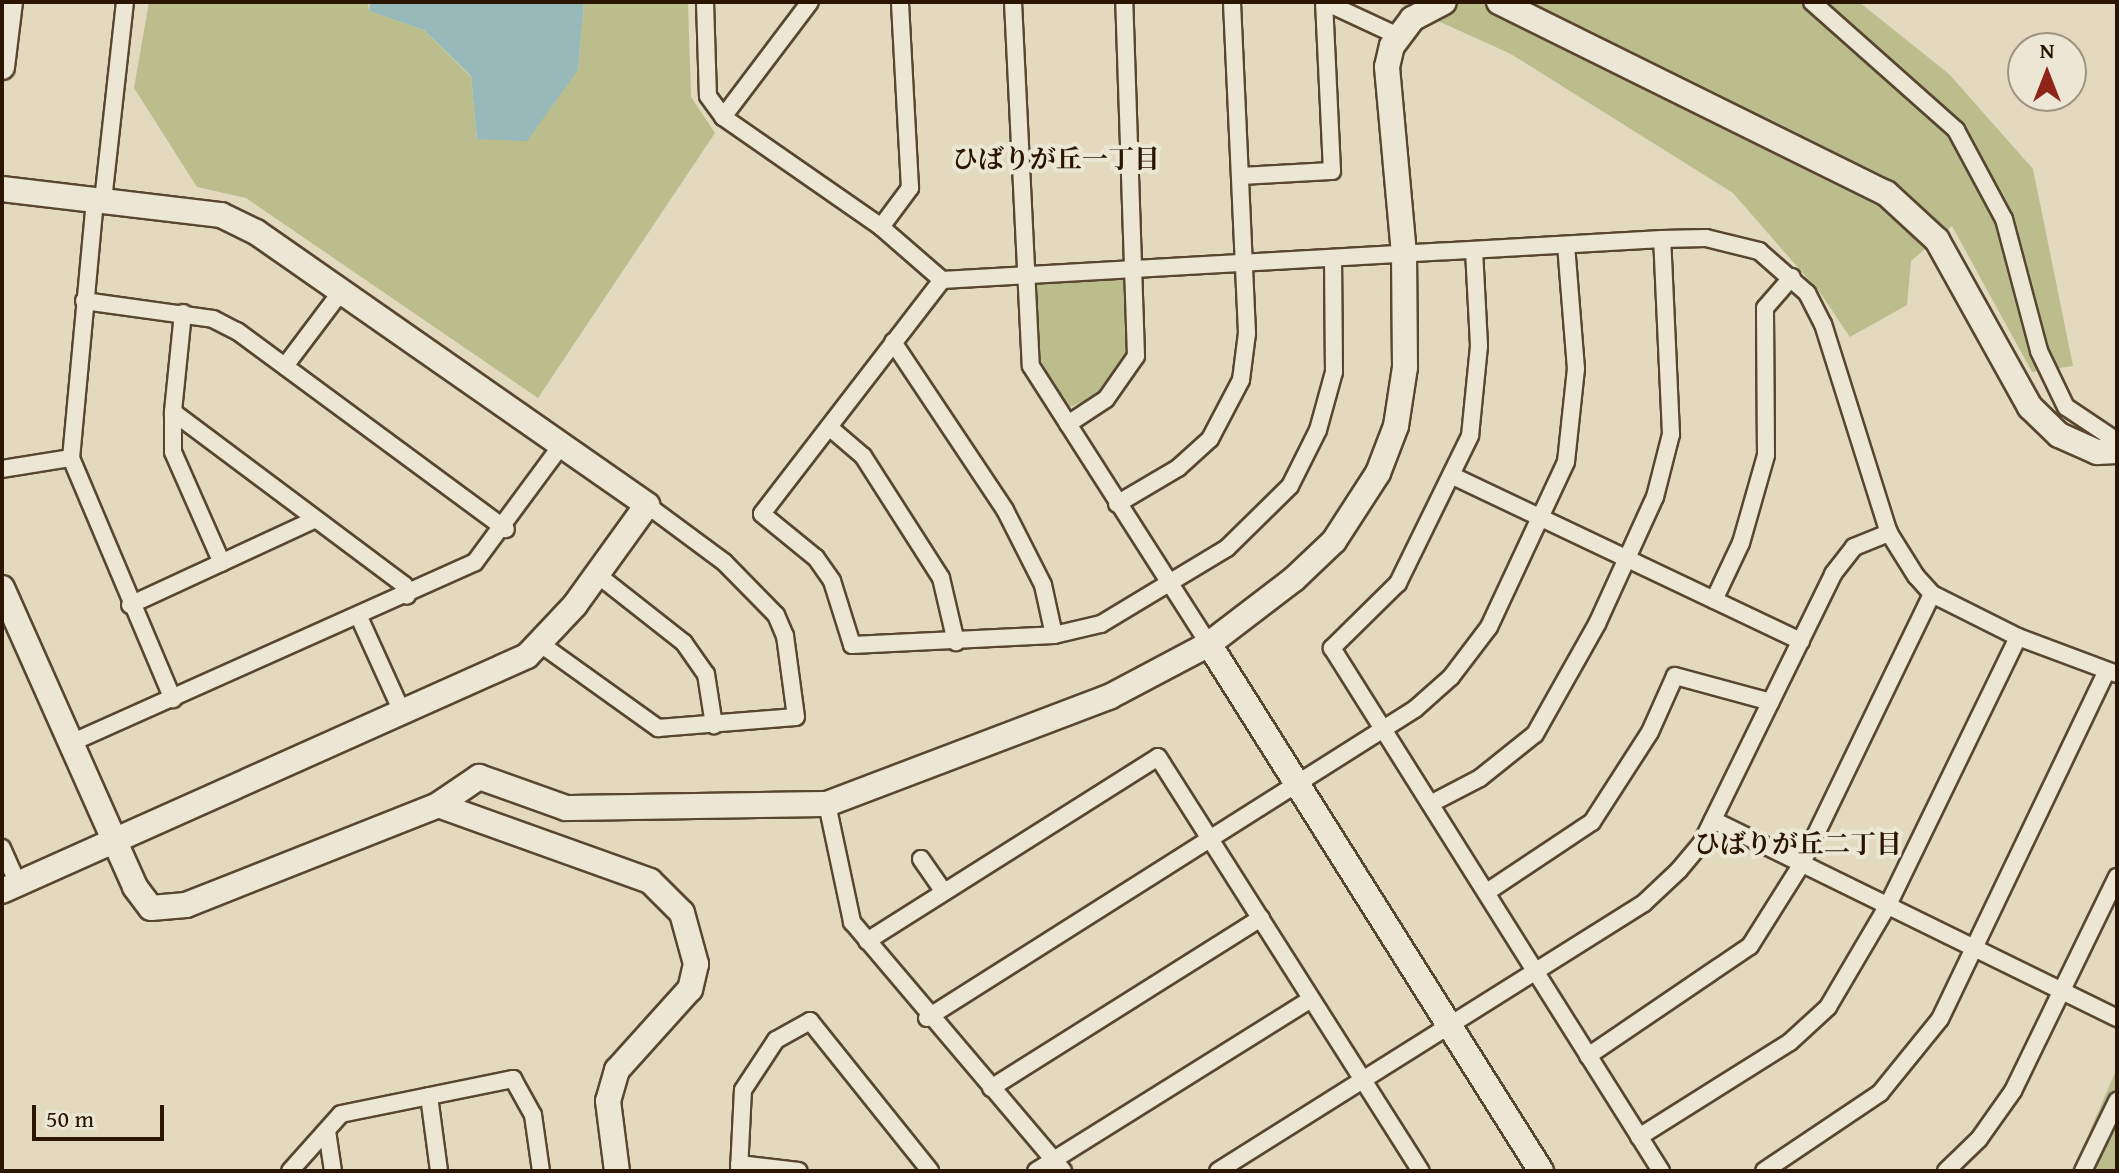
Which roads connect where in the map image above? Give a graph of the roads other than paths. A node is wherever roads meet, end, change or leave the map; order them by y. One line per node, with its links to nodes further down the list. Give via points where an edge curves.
1 (10, 2): 14 (street)
2 (125, 2): 18 (street)
3 (705, 2): 15 (street, via 708,96)
4 (810, 2): 15 (street)
5 (900, 2): 19 (street, via 910,188)
6 (1013, 2): 27 (street)
7 (1124, 2): 26 (street)
8 (1232, 2): 16 (street)
9 (1324, 2): 13 (street); 16 (street, via 1332,171)
10 (1444, 2): 13 (street, via 1412,19)
11 (1499, 2): 40 (street, via 1886,193 1937,240 2030,407 2059,435 2097,452)
12 (1812, 2): 38 (street, via 1956,130 2004,219 2039,351 2066,407)
13 (1398, 36): 23 (street, via 1387,67 1386,107)
14 (2, 67)
15 (723, 117): 19 (street)
16 (1240, 176): 25 (street)
17 (2, 189): 18 (street)
18 (99, 200): 30 (street, via 221,215); 31 (street)
19 (881, 227): 29 (street)
20 (1662, 239): 21 (street); 28 (street, via 1734,242 1759,251); 50 (street, via 1669,456)
21 (1566, 245): 22 (street); 46 (street, via 1573,419 1566,462)
22 (1474, 250): 23 (street); 43 (street, via 1478,393)
23 (1404, 254): 24 (street); 64 (street, via 1405,367 1396,426 1378,473 1334,541)
24 (1333, 258): 25 (street); 53 (street, via 1334,372 1311,444 1290,486 1227,548)
25 (1244, 262): 26 (street); 44 (street, via 1246,356 1227,410 1210,439 1178,468)
26 (1137, 269): 27 (street); 36 (street, via 1136,356 1106,399)
27 (1027, 276): 29 (street); 36 (street, via 1031,366)
28 (1792, 277): 49 (street, via 1823,324); 57 (street, via 1765,308 1766,455 1741,543)
29 (942, 280): 33 (street)
30 (343, 289): 34 (street); 39 (street)
31 (84, 301): 32 (street); 41 (street)
32 (183, 313): 34 (street, via 213,319); 35 (street)
33 (893, 342): 37 (street); 60 (street, via 903,348 1005,510 1043,585)
34 (285, 366): 48 (street)
35 (173, 412): 47 (street); 51 (street, via 173,452)
36 (1068, 424): 44 (street)
37 (829, 427): 63 (street, via 863,456 941,578); 63 (street, via 762,514 816,558 832,581 852,645)
38 (2117, 441)
39 (563, 443): 45 (street); 48 (street)
40 (2117, 451)
41 (71, 458): 42 (street); 58 (street)
42 (2, 469)
43 (1455, 477): 46 (street); 71 (street, via 1398,583 1332,648)
44 (1117, 504): 53 (street)
45 (647, 505): 52 (street); 70 (street, via 755,590 785,636 796,717)
46 (1541, 517): 50 (street); 71 (street, via 1489,627 1451,677)
47 (314, 520): 51 (street); 56 (street, via 404,585)
48 (506, 529): 56 (street, via 475,562)
49 (1889, 533): 55 (street); 62 (street, via 1854,547 1843,559)
50 (1627, 558): 57 (street); 74 (street, via 1535,734 1480,778)
51 (222, 563): 58 (street)
52 (599, 576): 65 (street); 70 (street, via 684,643 706,674)
53 (1169, 586): 60 (street, via 1101,624); 64 (street)
54 (2, 588): 72 (street)
55 (1932, 594): 61 (street); 82 (street)
56 (407, 596): 59 (street)
57 (1714, 600): 62 (street)
58 (130, 605): 67 (street)
59 (359, 617): 67 (street); 69 (street)
60 (1054, 635): 63 (street)
61 (2018, 637): 66 (street); 87 (street)
62 (1801, 641): 68 (street)
63 (956, 642)
64 (1209, 644): 73 (street); 75 (street, via 1109,697)
65 (542, 645): 69 (street, via 496,673); 70 (street, via 658,728)
66 (2112, 673): 90 (street)
67 (173, 699): 72 (street)
68 (1771, 702): 77 (street); 86 (street, via 1675,676 1650,732 1592,822)
69 (402, 712): 79 (street)
70 (714, 725)
71 (1382, 730): 73 (street); 74 (street)
72 (73, 742): 79 (street)
73 (1295, 781): 78 (street); 96 (street)
74 (1432, 803): 86 (street)
75 (827, 804): 76 (street, via 566,808 479,777); 89 (street, via 852,922)
76 (438, 805): 79 (street, via 186,905 151,908 135,887); 111 (street, via 650,881 682,913 696,964 690,989 617,1070 608,1101)
77 (1713, 820): 82 (street); 91 (street, via 1679,870 1644,903)
78 (1210, 836): 85 (street, via 1158,757); 88 (street); 94 (street)
79 (117, 838): 84 (street)
80 (2, 848): 84 (street)
81 (921, 859): 85 (street)
82 (1801, 865): 87 (street); 97 (street, via 1750,946)
83 (2117, 877): 92 (street)
84 (10, 888)
85 (944, 892): 89 (street)
86 (1487, 892): 91 (street)
87 (1887, 907): 90 (street); 103 (street, via 1828,1007 1790,1042)
88 (1261, 918): 93 (street); 99 (street)
89 (867, 941): 94 (street)
90 (1973, 948): 92 (street); 118 (street, via 1940,1019 1880,1093)
91 (1535, 971): 96 (street); 97 (street)
92 (2061, 991): 95 (street); 119 (street, via 2013,1091 1979,1139)
93 (1311, 999): 98 (street); 104 (street)
94 (927, 1018): 99 (street)
95 (2117, 1018)
96 (1449, 1025): 98 (street); 116 (street)
97 (1588, 1056): 103 (street)
98 (1364, 1079): 106 (street); 115 (street)
99 (991, 1088): 104 (street)
100 (429, 1096): 102 (street, via 341,1114); 109 (street); 110 (street, via 513,1079 533,1115)
101 (2117, 1101): 120 (street)
102 (327, 1131): 107 (street); 108 (street)
103 (1639, 1137): 117 (street)
104 (1059, 1165): 114 (street)
105 (739, 1168): 112 (street); 113 (street, via 743,1090 776,1040 810,1021)
106 (1414, 1169)
107 (290, 1171)
108 (333, 1171)
109 (439, 1171)
110 (541, 1171)
111 (617, 1171)
112 (799, 1171)
113 (930, 1171)
114 (1036, 1171)
115 (1218, 1171)
116 (1541, 1171)
117 (1661, 1171)
118 (1764, 1171)
119 (1946, 1171)
120 (2083, 1171)

